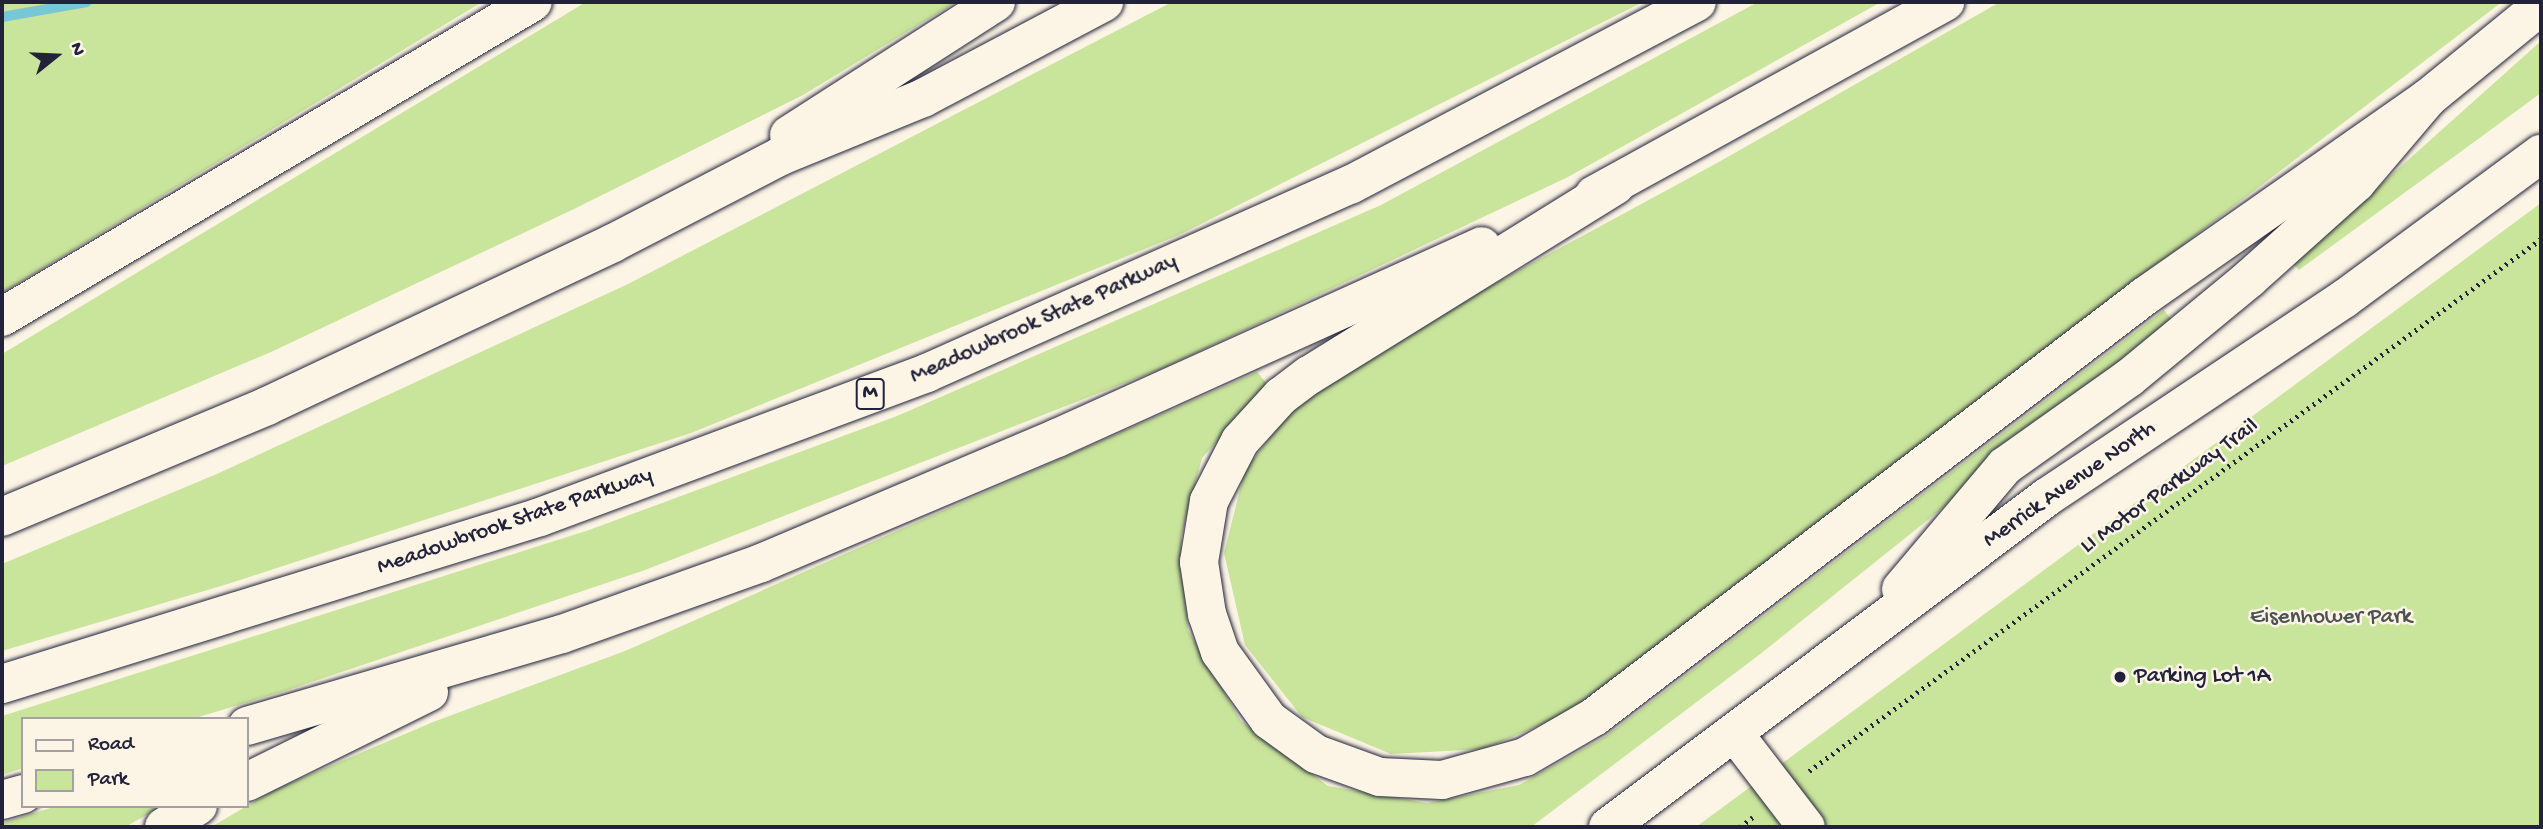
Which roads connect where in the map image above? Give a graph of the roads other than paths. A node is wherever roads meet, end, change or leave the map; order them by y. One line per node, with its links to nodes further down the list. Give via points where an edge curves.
1 (533, 2): 11 (main road)
2 (996, 2): 10 (main road, via 827,109)
3 (1104, 2): 10 (main road, via 923,98 781,156)
4 (1697, 2): 15 (main road, Meadowbrook State Parkway / M, via 1350,185 927,373 540,517)
5 (1945, 2): 9 (main road)
6 (2541, 6): 7 (main road)
7 (2428, 98): 9 (main road, via 2145,296 1594,718 1525,757 1442,780 1380,777 1316,754 1269,720 1220,652 1207,614 1199,562 1209,501 1240,441 1281,396 1309,375); 14 (main road, via 2356,183 2249,279 2129,378 2005,466)
8 (2541, 154): 14 (main road, Merrick Avenue North, via 2344,299 2048,497)
9 (1616, 185): 13 (main road, via 1057,438 761,563)
10 (701, 197): 12 (main road, via 267,406)
11 (2, 317)
12 (2, 517)
13 (562, 634): 16 (main road); 18 (main road, via 412,700)
14 (1856, 643): 17 (main road, Merrick Avenue North)
15 (2, 684)
16 (248, 726)
17 (1734, 733): 23 (main road, Merrick Avenue North); 24 (lane)
18 (248, 782)
19 (21, 795): 20 (main road)
20 (2, 800)
21 (195, 808): 22 (main road)
22 (164, 827)
23 (1608, 827)
24 (1806, 827)

